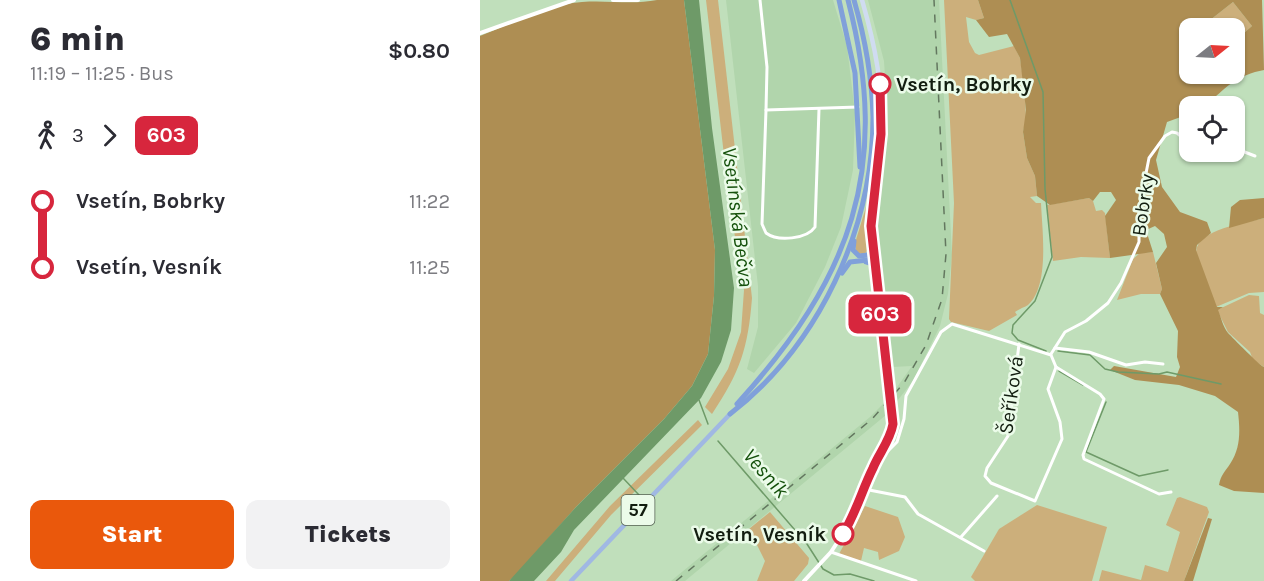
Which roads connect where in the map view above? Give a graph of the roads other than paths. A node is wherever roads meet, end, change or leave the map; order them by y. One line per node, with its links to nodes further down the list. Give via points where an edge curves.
1 (573, 0): 9 (street)
2 (613, 0): 3 (street)
3 (638, 0)
4 (760, 0): 12 (street, via 768,68)
5 (839, 0): 10 (highway, via 852,54)
6 (848, 0): 17 (highway, 57, via 862,64 866,116 861,181)
7 (854, 0): 16 (highway, 57, via 866,48 872,104 871,159)
8 (862, 0): 18 (main road, via 877,59 881,112)
9 (480, 33)
10 (858, 107): 11 (street); 17 (highway, via 860,166)
11 (819, 109): 12 (street); 12 (street, via 815,226 804,236 775,237 766,233 762,224)
12 (766, 110)
13 (1179, 135): 24 (street, Bobrky, via 1172,132 1166,136 1149,158 1139,209 1138,242 1120,283 1108,303 1065,332)
14 (1245, 152): 15 (street)
15 (1255, 156)
16 (862, 205): 19 (highway, via 853,248 857,255); 22 (highway, 57, via 843,262)
17 (851, 220): 28 (highway, 57, via 837,260 808,316)
18 (873, 246): 19 (highway)
19 (872, 257): 20 (highway); 21 (street)
20 (861, 261): 21 (highway, via 870,263); 22 (highway, via 846,265)
21 (875, 273): 29 (street, via 893,412 892,432)
22 (814, 321): 28 (highway, 57, via 778,368)
23 (1018, 344): 25 (street); 27 (street, Šeříková, via 1008,436 985,476 991,483 1035,501 1062,439 1048,389); 29 (street, via 960,326 947,326 906,396 897,442)
24 (1055, 348): 25 (street, Bobrky); 26 (street, via 1089,352 1126,365)
25 (1051, 355): 27 (street)
26 (1163, 364)
27 (1056, 367): 31 (street, via 1104,399 1084,459 1159,494)
28 (730, 414): 36 (main road, 57)
29 (873, 466): 30 (street)
30 (864, 489): 33 (street, via 905,497 918,514); 35 (street, via 855,515)
31 (1171, 492)
32 (997, 496): 33 (street)
33 (961, 537): 34 (street)
34 (984, 551)
35 (831, 552): 37 (street); 38 (street)
36 (571, 581)
37 (804, 581)
38 (916, 581)

